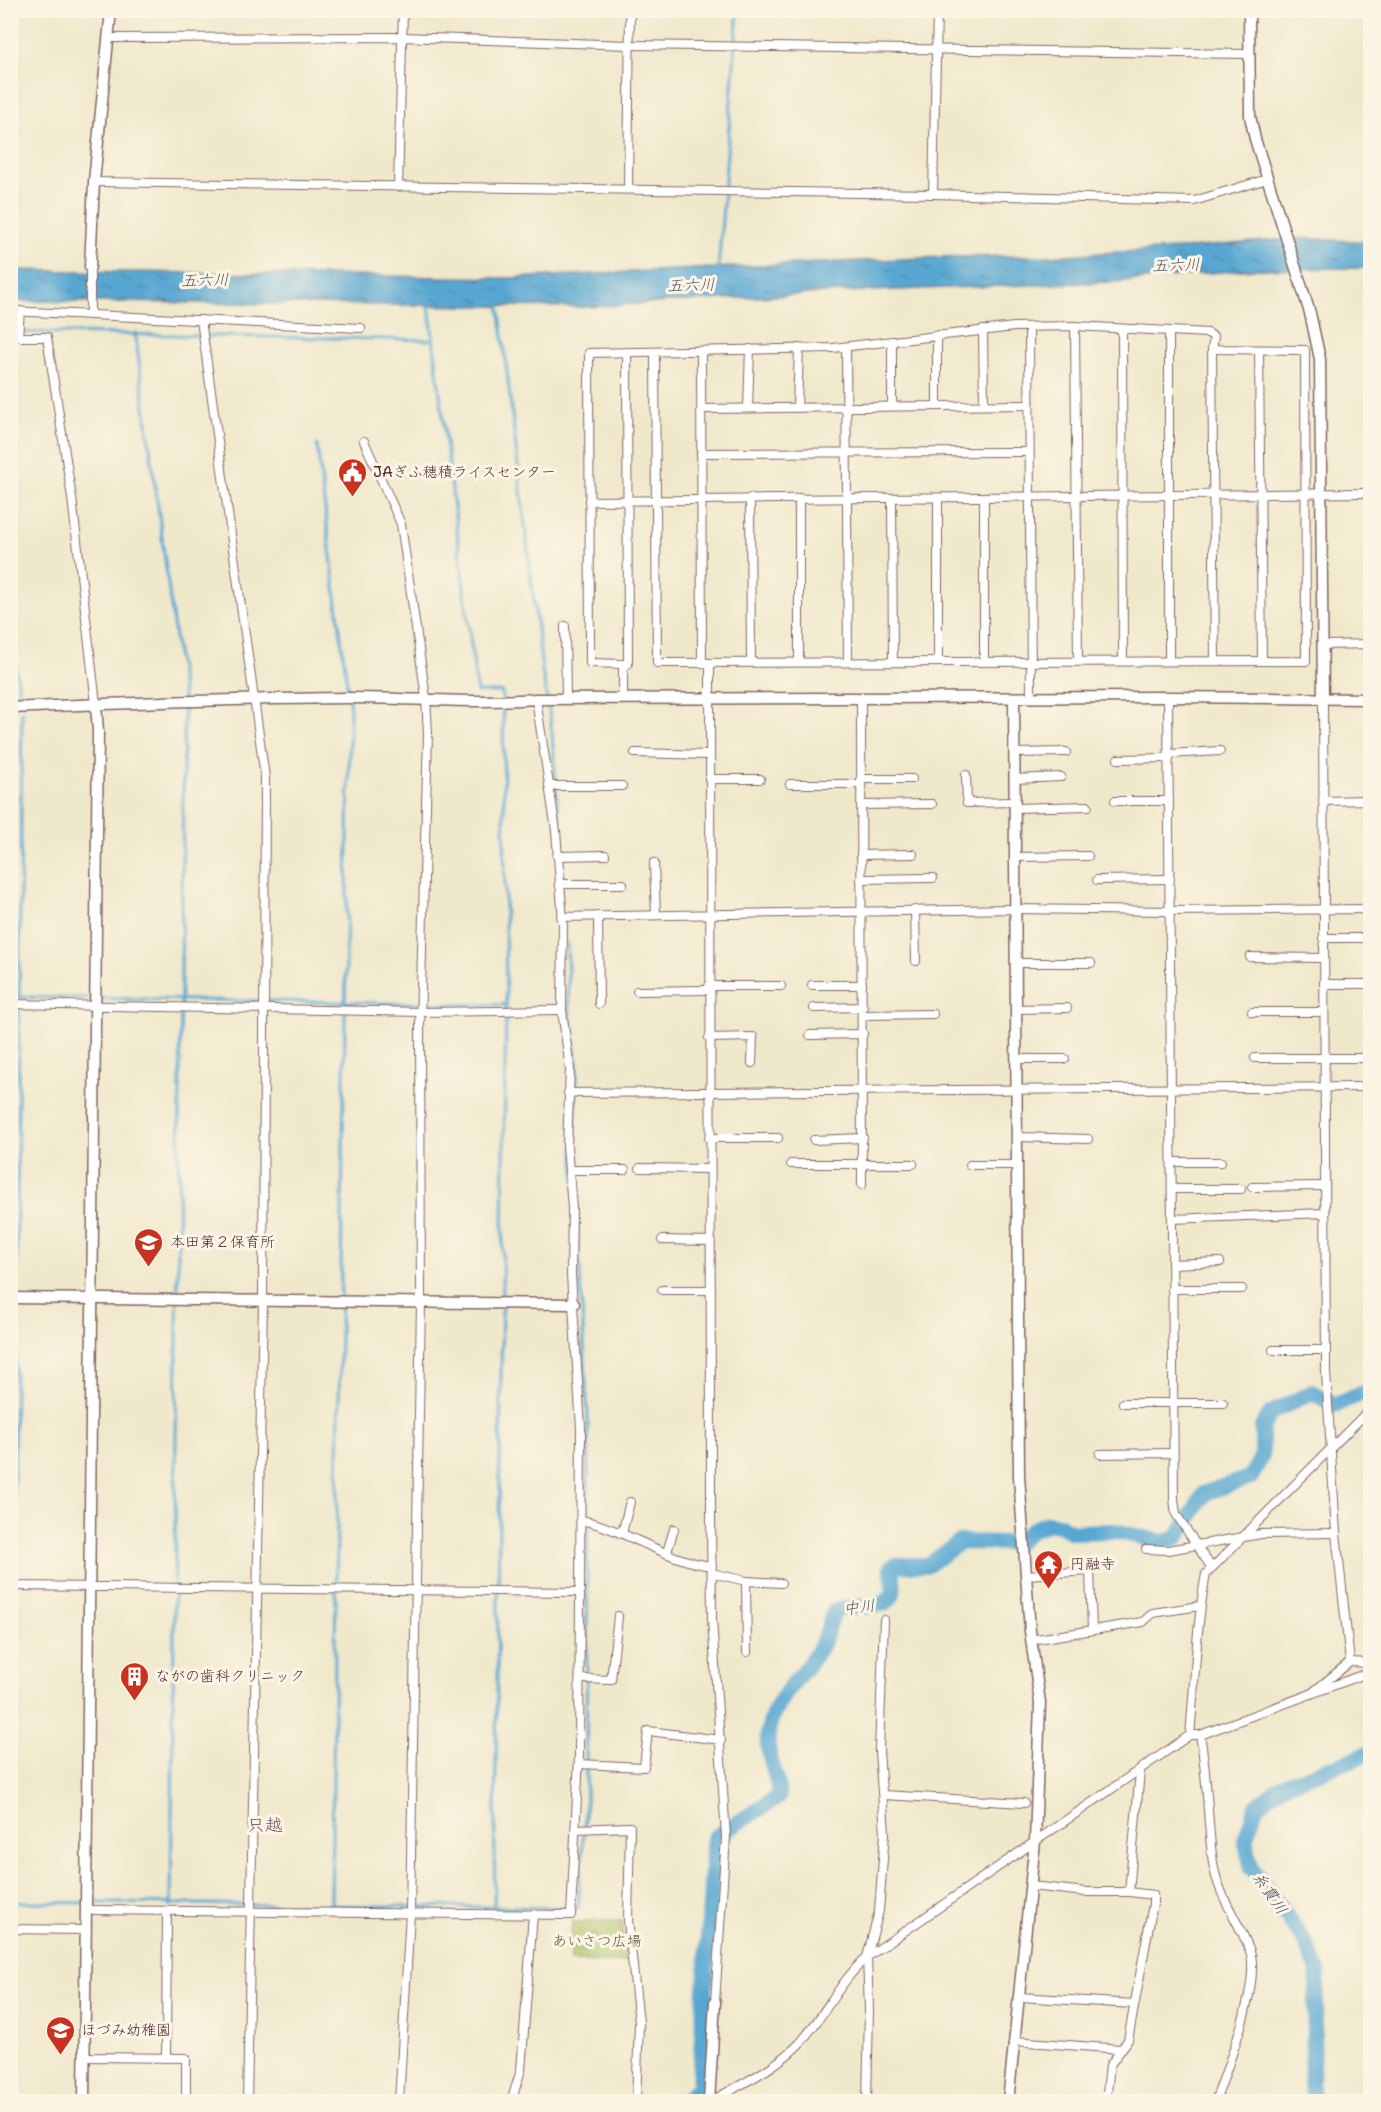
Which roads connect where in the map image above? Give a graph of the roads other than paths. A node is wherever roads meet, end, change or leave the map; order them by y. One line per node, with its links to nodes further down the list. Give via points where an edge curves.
1 (111, 10): 7 (street)
2 (403, 10): 6 (street)
3 (630, 10): 8 (street)
4 (936, 10): 9 (street)
5 (1249, 10): 10 (street)
6 (402, 37): 7 (street); 8 (street); 13 (street)
7 (108, 38): 11 (street)
8 (628, 45): 9 (street); 14 (street)
9 (936, 48): 10 (street); 15 (street)
10 (1248, 54): 12 (street, via 1250,116)
11 (94, 182): 13 (street); 16 (street)
12 (1268, 185): 15 (street, via 1194,201); 50 (street, via 1311,314 1320,359)
13 (398, 187): 14 (street)
14 (628, 189): 15 (street)
15 (933, 194)
16 (90, 267): 18 (street)
17 (15, 311): 18 (street); 27 (street)
18 (90, 312): 19 (street)
19 (201, 320): 21 (street); 89 (street)
20 (1076, 327): 22 (street); 23 (street); 54 (street)
21 (361, 328)
22 (1029, 328): 24 (street); 39 (street)
23 (1122, 329): 25 (street); 55 (street)
24 (983, 330): 26 (street); 38 (street)
25 (1169, 332): 32 (street, via 1208,333 1214,337); 51 (street)
26 (937, 335): 28 (street); 37 (street)
27 (14, 337): 97 (street, via 47,337 72,498)
28 (892, 341): 29 (street); 40 (street)
29 (846, 347): 30 (street); 41 (street)
30 (799, 348): 31 (street); 43 (street)
31 (750, 349): 34 (street); 42 (street)
32 (1212, 349): 33 (street); 56 (street)
33 (1259, 350): 52 (street); 53 (street, via 1305,350)
34 (701, 351): 36 (street); 44 (street)
35 (627, 352): 36 (street); 65 (street); 67 (street, via 590,353)
36 (655, 352): 66 (street)
37 (938, 405): 38 (street); 40 (street)
38 (984, 405): 39 (street)
39 (1029, 405): 47 (street)
40 (892, 406): 41 (street)
41 (847, 407): 43 (street); 46 (street)
42 (748, 408): 43 (street); 44 (street)
43 (797, 408)
44 (702, 409): 48 (street)
45 (364, 441): 86 (street, via 401,524)
46 (847, 452): 47 (street); 48 (street); 59 (street)
47 (1029, 452): 63 (street)
48 (701, 453): 64 (street)
49 (1371, 494): 50 (street)
50 (1322, 495): 53 (street); 70 (street)
51 (1168, 496): 55 (street); 56 (street); 76 (street)
52 (1260, 496): 53 (street); 56 (street); 78 (street)
53 (1306, 496): 78 (street, via 1306,660)
54 (1077, 497): 55 (street); 63 (street); 74 (street)
55 (1122, 497): 75 (street)
56 (1214, 497): 77 (street)
57 (750, 498): 58 (street); 64 (street); 79 (street)
58 (799, 498): 59 (street); 80 (street)
59 (846, 498): 60 (street); 81 (street)
60 (892, 498): 61 (street); 72 (street)
61 (938, 498): 62 (street); 82 (street)
62 (984, 498): 63 (street); 73 (street)
63 (1031, 498): 71 (street)
64 (701, 499): 66 (street); 83 (street)
65 (628, 500): 66 (street); 67 (street); 84 (street, via 628,664)
66 (656, 500): 83 (street, via 657,663)
67 (589, 501): 84 (street, via 590,663)
68 (565, 626): 91 (street)
69 (1371, 644): 70 (street)
70 (1323, 645): 95 (street)
71 (1032, 660): 73 (street); 74 (street); 88 (street)
72 (893, 661): 81 (street); 82 (street)
73 (984, 661): 82 (street)
74 (1078, 661): 75 (street)
75 (1124, 661): 76 (street)
76 (1169, 661): 77 (street)
77 (1215, 661): 78 (street)
78 (1262, 661)
79 (751, 662): 80 (street); 83 (street)
80 (799, 662): 81 (street)
81 (848, 662)
82 (939, 662)
83 (706, 663): 93 (street)
84 (623, 664): 92 (street)
85 (1168, 697): 88 (street); 95 (street); 104 (street)
86 (426, 698): 89 (street); 90 (street, via 500,702); 170 (street)
87 (1014, 698): 88 (street); 94 (street); 102 (street)
88 (1031, 698)
89 (253, 699): 97 (street); 164 (street, via 265,777)
90 (536, 699): 91 (street); 114 (street)
91 (566, 699): 92 (street)
92 (623, 699): 93 (street)
93 (708, 699): 94 (street); 103 (street)
94 (861, 699): 112 (street)
95 (1323, 699): 96 (street); 119 (street)
96 (1371, 699)
97 (96, 705): 98 (street); 163 (street)
98 (10, 708)
99 (1066, 752): 102 (street)
100 (1220, 752): 104 (street)
101 (635, 753): 103 (street)
102 (1014, 753): 111 (street)
103 (708, 755): 108 (street)
104 (1169, 756): 105 (street); 118 (street)
105 (1118, 759)
106 (966, 775): 122 (street, via 967,803)
107 (1061, 777): 111 (street)
108 (708, 779): 109 (street); 143 (street)
109 (760, 779)
110 (912, 779): 112 (street)
111 (1014, 779): 122 (street)
112 (861, 781): 113 (street); 121 (street)
113 (790, 784)
114 (549, 786): 115 (street); 127 (street)
115 (622, 786)
116 (1371, 800): 119 (street)
117 (1115, 801): 118 (street)
118 (1169, 801): 133 (street)
119 (1323, 801): 140 (street)
120 (932, 804): 121 (street)
121 (861, 805): 126 (street)
122 (1014, 805): 123 (street); 129 (street)
123 (1088, 806)
124 (913, 854): 126 (street)
125 (605, 855): 127 (street)
126 (861, 855): 132 (street)
127 (557, 856): 135 (street)
128 (1088, 856): 129 (street)
129 (1014, 857): 137 (street)
130 (654, 863): 144 (street)
131 (933, 878): 132 (street)
132 (861, 879): 141 (street)
133 (1170, 879): 134 (street); 142 (street)
134 (1097, 880)
135 (559, 884): 136 (street); 146 (street)
136 (622, 884)
137 (1014, 909): 139 (street); 142 (street); 152 (street)
138 (1371, 909): 140 (street)
139 (915, 910): 141 (street); 151 (street)
140 (1323, 910): 142 (street); 147 (street)
141 (861, 911): 143 (street); 157 (street)
142 (1170, 911): 184 (street)
143 (709, 914): 144 (street); 159 (street)
144 (656, 915): 145 (street)
145 (598, 916): 146 (street); 162 (street)
146 (561, 917): 168 (street)
147 (1323, 938): 148 (street); 150 (street)
148 (1371, 938)
149 (1250, 957): 150 (street)
150 (1324, 958): 154 (street)
151 (916, 961)
152 (1015, 963): 153 (street); 167 (street)
153 (1091, 963)
154 (1324, 984): 155 (street); 172 (street)
155 (1371, 984)
156 (812, 985): 157 (street)
157 (862, 985): 169 (street)
158 (781, 986): 159 (street)
159 (709, 988): 160 (street); 176 (street)
160 (637, 991)
161 (10, 1004): 163 (street)
162 (598, 1004)
163 (97, 1007): 164 (street); 223 (street)
164 (264, 1007): 170 (street); 224 (street)
165 (814, 1008): 169 (street)
166 (1067, 1008): 167 (street)
167 (1016, 1009): 180 (street)
168 (562, 1010): 170 (street); 189 (street, via 570,1069)
169 (863, 1011): 173 (street); 174 (street)
170 (421, 1012): 225 (street)
171 (1252, 1012): 172 (street)
172 (1324, 1012): 178 (street)
173 (933, 1014)
174 (863, 1034): 175 (street); 186 (street)
175 (810, 1035)
176 (709, 1038): 182 (street, via 753,1037); 188 (street)
177 (1254, 1058): 178 (street)
178 (1325, 1058): 179 (street); 185 (street)
179 (1370, 1058)
180 (1017, 1059): 181 (street); 187 (street)
181 (1065, 1059)
182 (753, 1063)
183 (1371, 1087): 185 (street)
184 (1172, 1088): 185 (street); 187 (street); 196 (street)
185 (1325, 1088): 208 (street)
186 (863, 1090): 187 (street); 188 (street); 193 (street)
187 (1017, 1090): 190 (street)
188 (709, 1092): 189 (street); 191 (street)
189 (568, 1093): 205 (street)
190 (1017, 1137): 194 (street); 202 (street)
191 (709, 1138): 192 (street); 204 (street)
192 (778, 1138)
193 (863, 1138): 195 (street); 199 (street)
194 (1088, 1139)
195 (814, 1140)
196 (1172, 1162): 197 (street); 210 (street)
197 (1221, 1162)
198 (791, 1164): 199 (street)
199 (863, 1164): 200 (street); 207 (street)
200 (913, 1164)
201 (970, 1165): 202 (street)
202 (1017, 1165): 247 (street, via 1019,1476)
203 (640, 1168): 204 (street)
204 (709, 1169): 215 (street)
205 (569, 1170): 206 (street); 226 (street)
206 (625, 1170)
207 (862, 1185)
208 (1325, 1186): 209 (street); 212 (street)
209 (1252, 1187)
210 (1172, 1189): 211 (street); 213 (street)
211 (1241, 1189)
212 (1325, 1213): 213 (street); 228 (street)
213 (1172, 1219): 217 (street)
214 (662, 1240): 215 (street)
215 (709, 1241): 221 (street)
216 (1220, 1262): 217 (street)
217 (1172, 1264): 218 (street)
218 (1172, 1289): 219 (street); 230 (street)
219 (1242, 1289)
220 (662, 1290): 221 (street)
221 (711, 1290): 246 (street)
222 (10, 1298): 223 (street)
223 (93, 1299): 224 (street); 251 (street)
224 (263, 1303): 225 (street); 252 (street)
225 (421, 1304): 226 (street); 253 (street)
226 (574, 1304): 237 (street)
227 (1273, 1350): 228 (street)
228 (1325, 1350): 233 (street)
229 (1124, 1403): 230 (street)
230 (1173, 1403): 231 (street); 234 (street)
231 (1223, 1403)
232 (1371, 1409): 233 (street)
233 (1329, 1448): 240 (street); 241 (street)
234 (1173, 1453): 235 (street); 242 (street, via 1174,1507)
235 (1100, 1454)
236 (630, 1502): 239 (street)
237 (585, 1521): 239 (street); 254 (street)
238 (674, 1529): 244 (street)
239 (622, 1533): 244 (street)
240 (1336, 1533): 241 (street, via 1262,1534); 261 (street)
241 (1238, 1539): 242 (street); 245 (street)
242 (1195, 1543): 243 (street, via 1168,1550); 245 (street)
243 (1146, 1549)
244 (667, 1552): 246 (street)
245 (1211, 1567): 255 (street)
246 (712, 1570): 248 (street); 268 (street)
247 (1026, 1575): 258 (street, via 1090,1571); 259 (street)
248 (746, 1581): 249 (street); 260 (street)
249 (781, 1583)
250 (10, 1586): 251 (street)
251 (89, 1586): 252 (street); 277 (street)
252 (258, 1587): 253 (street); 278 (street)
253 (416, 1591): 254 (street); 280 (street)
254 (579, 1592): 264 (street)
255 (1200, 1606): 258 (street, via 1153,1613 1143,1622); 266 (street)
256 (618, 1617): 264 (street, via 611,1680)
257 (884, 1620): 271 (street, via 879,1751)
258 (1092, 1630): 259 (street)
259 (1031, 1640): 274 (street, via 1040,1703)
260 (747, 1652)
261 (1350, 1662): 262 (street); 265 (street)
262 (1371, 1663)
263 (1371, 1672): 265 (street)
264 (580, 1679): 269 (street)
265 (1309, 1695): 267 (street)
266 (1190, 1735): 267 (street); 270 (street)
267 (1200, 1735): 302 (street, via 1213,1864 1219,1889 1252,1960 1247,2002)
268 (721, 1740): 269 (street, via 648,1731 644,1767); 286 (street, via 726,1838)
269 (579, 1764): 273 (street)
270 (1140, 1771): 274 (street); 276 (street)
271 (883, 1795): 272 (street); 284 (street, via 882,1887)
272 (1024, 1803)
273 (576, 1829): 281 (street, via 571,1915); 297 (street, via 630,1827 628,1920 639,2023)
274 (1035, 1841): 275 (street); 284 (street)
275 (1031, 1886): 276 (street); 285 (street)
276 (1129, 1892): 287 (street, via 1152,1895 1153,1904)
277 (86, 1910): 279 (street); 283 (street)
278 (250, 1910): 279 (street); 280 (street); 294 (street)
279 (167, 1911): 291 (street)
280 (410, 1913): 281 (street); 295 (street)
281 (533, 1914): 296 (street, via 521,2070)
282 (10, 1929): 283 (street)
283 (84, 1930): 290 (street)
284 (867, 1957): 298 (street, via 799,2043 770,2066); 299 (street)
285 (1020, 1997): 287 (street); 288 (street)
286 (715, 2002): 298 (street)
287 (1134, 2004): 289 (street, via 1128,2040)
288 (1014, 2041): 289 (street); 300 (street)
289 (1122, 2049): 301 (street, via 1110,2065)
290 (85, 2057): 291 (street); 292 (street)
291 (166, 2058): 293 (street, via 186,2058)
292 (84, 2102)
293 (186, 2102)
294 (247, 2102)
295 (399, 2102)
296 (511, 2102)
297 (636, 2102)
298 (710, 2102)
299 (867, 2102)
300 (1008, 2102)
301 (1106, 2102)
302 (1215, 2102)

